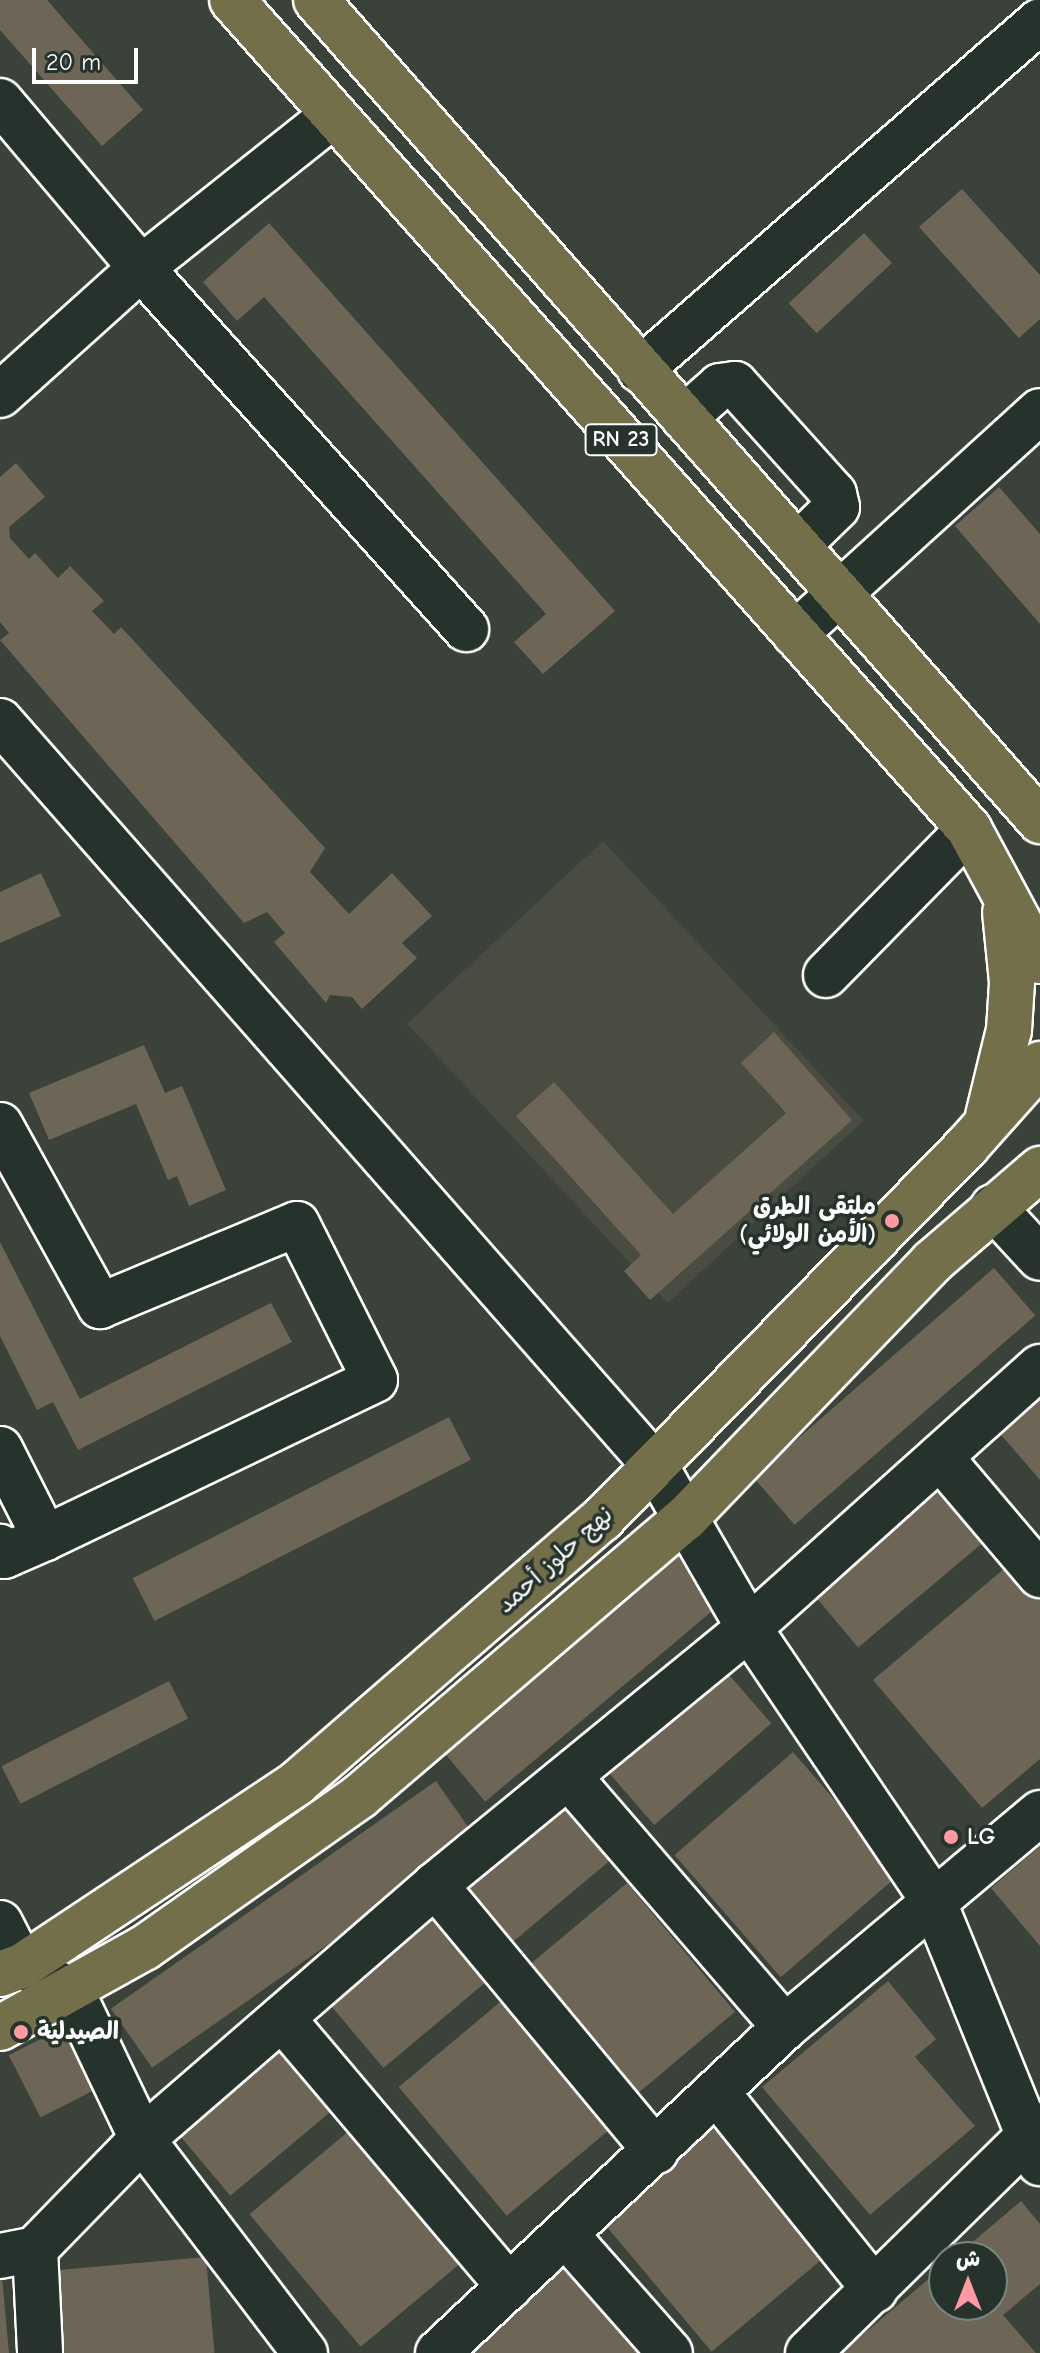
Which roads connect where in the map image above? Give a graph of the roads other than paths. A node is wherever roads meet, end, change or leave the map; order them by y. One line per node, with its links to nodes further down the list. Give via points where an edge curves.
1 (232, 0): 5 (main road, RN 23)
2 (316, 0): 7 (main road, RN 23)
3 (1040, 21): 7 (street)
4 (0, 101): 6 (street)
5 (332, 116): 6 (street); 14 (main road, RN 23)
6 (141, 268): 8 (street); 13 (street)
7 (640, 370): 10 (main road, RN 23)
8 (0, 395)
9 (1040, 411): 12 (street)
10 (684, 418): 11 (main road, RN 23); 11 (street, via 720,386 735,384 834,494 837,507)
11 (798, 545): 12 (main road, RN 23)
12 (842, 594): 14 (street); 16 (main road, RN 23)
13 (466, 629)
14 (795, 634): 17 (main road, RN 23)
15 (0, 721): 31 (street)
16 (1040, 821)
17 (969, 829): 18 (main road, RN 23); 20 (street)
18 (1000, 886): 19 (main road, RN 23); 22 (main road, via 1009,934 1009,1030)
19 (1040, 961)
20 (826, 975)
21 (1040, 1064): 22 (main road, نهج حلوز أحمد)
22 (986, 1123): 31 (main road, نهج حلوز أحمد)
23 (0, 1125): 33 (street, via 100,1306 297,1224 375,1380)
24 (1040, 1169): 26 (main road)
25 (1040, 1188): 26 (main road)
26 (993, 1207): 27 (street); 32 (main road, via 932,1262)
27 (1040, 1258)
28 (1040, 1367): 30 (street)
29 (0, 1449): 33 (street)
30 (940, 1457): 35 (street); 36 (street)
31 (656, 1467): 32 (street); 42 (main road, نهج حلوز أحمد, via 297,1783)
32 (686, 1518): 36 (street); 43 (main road, via 360,1796 144,1948)
33 (45, 1538): 34 (street)
34 (2, 1551)
35 (1040, 1575)
36 (749, 1628): 37 (street); 40 (street)
37 (569, 1777): 39 (street); 46 (street)
38 (1040, 1813): 40 (street)
39 (435, 1885): 44 (street); 50 (street)
40 (933, 1900): 46 (street); 49 (street)
41 (0, 1923): 42 (street)
42 (11, 1970): 43 (street)
43 (71, 1990): 45 (main road); 48 (street)
44 (282, 2018): 48 (street); 53 (street)
45 (8, 2025)
46 (785, 2027): 47 (street)
47 (718, 2094): 50 (street); 54 (street)
48 (142, 2139): 52 (street); 56 (street)
49 (1035, 2141): 54 (street)
50 (656, 2151): 51 (street)
51 (566, 2235): 53 (street); 58 (street)
52 (17, 2252): 55 (street)
53 (509, 2287): 57 (street)
54 (875, 2290): 59 (street)
55 (40, 2353)
56 (305, 2353)
57 (438, 2353)
58 (670, 2353)
59 (808, 2353)

